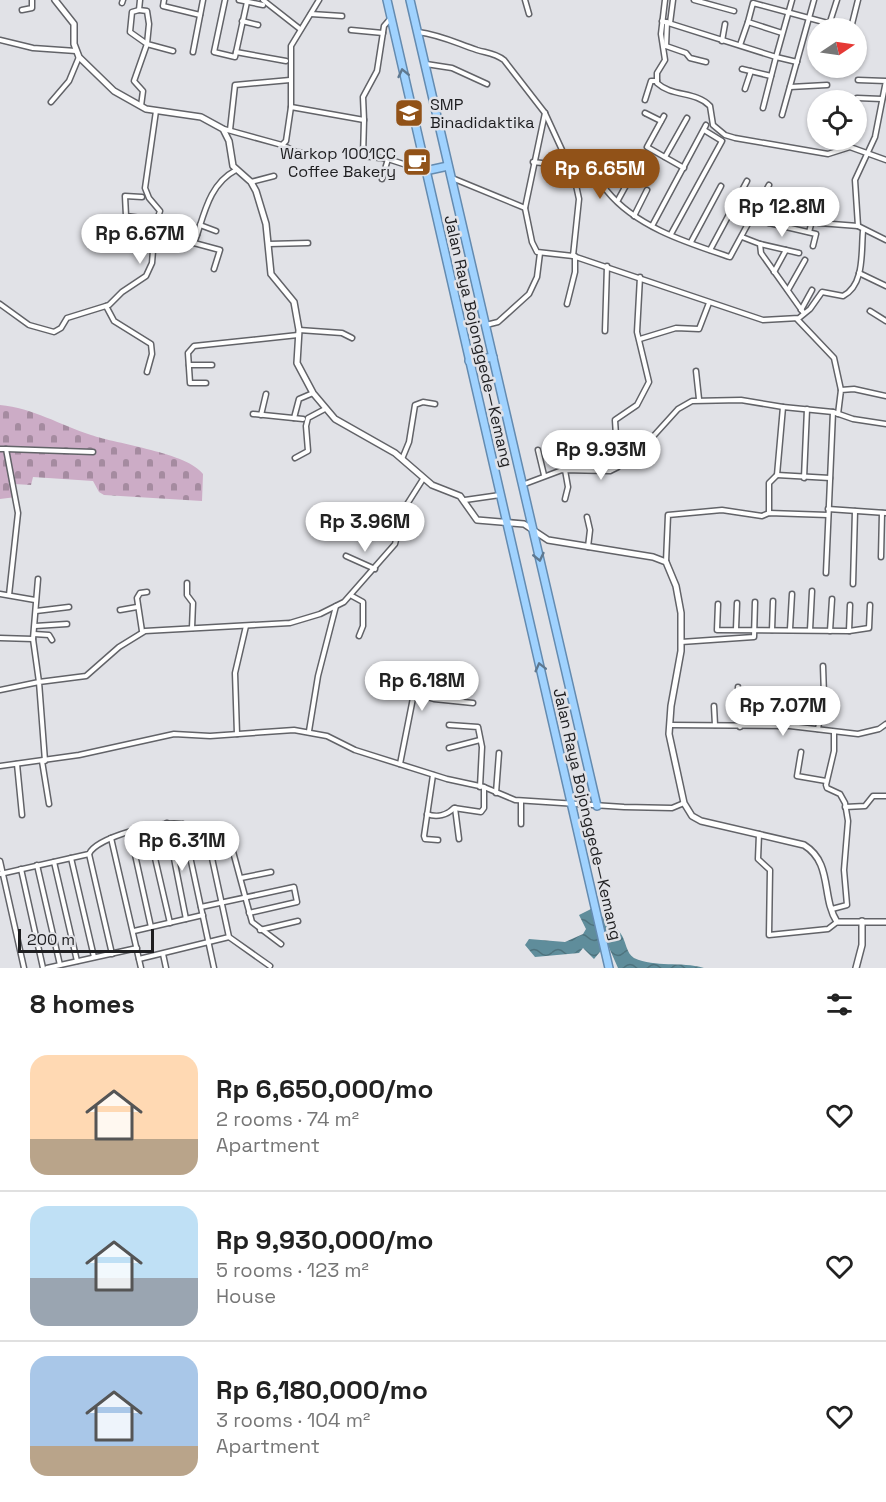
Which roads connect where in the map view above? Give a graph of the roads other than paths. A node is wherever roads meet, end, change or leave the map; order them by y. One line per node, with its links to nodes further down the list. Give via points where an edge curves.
1 (32, 0): 22 (street, via 32,8)
2 (55, 0): 53 (street, via 74,24)
3 (140, 0): 23 (street)
4 (164, 0): 28 (street, via 162,6)
5 (203, 0): 28 (street)
6 (225, 0): 51 (street, via 214,52 235,57)
7 (239, 0): 19 (street)
8 (319, 0): 26 (street)
9 (387, 0): 30 (highway, Jalan Raya Bojonggede—Kemang)
10 (410, 0): 43 (highway, Jalan Raya Bojonggede—Kemang)
11 (525, 0): 27 (street)
12 (665, 0): 35 (street)
13 (674, 0): 37 (street)
14 (694, 0): 24 (street)
15 (792, 0): 25 (street)
16 (814, 0): 31 (street)
17 (837, 0): 32 (street)
18 (858, 0): 33 (street)
19 (247, 2): 20 (street); 34 (street)
20 (263, 2): 41 (street)
21 (754, 2): 25 (street); 36 (street)
22 (22, 10)
23 (139, 10): 48 (street, via 148,13); 48 (street, via 132,12 131,33)
24 (734, 11)
25 (788, 12): 31 (street); 45 (street)
26 (310, 14): 29 (street); 41 (street)
27 (529, 14)
28 (200, 15): 52 (street)
29 (342, 16)
30 (391, 18): 44 (street, via 384,24); 98 (highway, Jalan Raya Bojonggede—Kemang, one-way to 30)
31 (809, 18)
32 (831, 18)
33 (854, 18)
34 (242, 21): 39 (street); 51 (street)
35 (662, 21): 37 (street); 64 (street, via 665,60)
36 (748, 22): 45 (street); 49 (street)
37 (668, 23): 47 (street); 56 (street, via 666,46)
38 (725, 24): 47 (street)
39 (258, 25)
40 (807, 26): 58 (street)
41 (300, 29): 62 (street, via 290,49)
42 (351, 30): 44 (street)
43 (417, 32): 57 (highway, Jalan Raya Bojonggede—Kemang); 77 (street, via 497,54)
44 (383, 33): 82 (street, via 378,71 363,97)
45 (782, 33): 54 (street)
46 (0, 40): 53 (street)
47 (722, 40): 49 (street)
48 (147, 44): 50 (street); 73 (street, via 134,81 143,91)
49 (740, 45): 54 (street)
50 (173, 51)
51 (236, 51): 55 (street)
52 (193, 52)
53 (77, 54): 72 (street, via 67,84); 73 (street, via 114,91)
54 (776, 57): 58 (street); 61 (street)
55 (286, 61)
56 (706, 62)
57 (425, 63): 65 (street, via 452,68); 93 (highway, Jalan Raya Bojonggede—Kemang)
58 (797, 63): 67 (street)
59 (742, 69): 60 (street)
60 (751, 71): 61 (street); 68 (street)
61 (771, 76): 75 (street)
62 (290, 80): 74 (street); 85 (street, via 235,85)
63 (858, 80): 70 (street, via 886,81)
64 (657, 81): 71 (street, via 651,81); 88 (street, via 666,89 703,99 710,106 712,122 725,135 823,153 849,147)
65 (487, 84)
66 (827, 85): 67 (street)
67 (790, 87): 79 (street)
68 (746, 89)
69 (867, 98): 70 (street)
70 (882, 99): 88 (street)
71 (645, 100)
72 (51, 102)
73 (140, 106): 76 (street)
74 (291, 106): 82 (street); 86 (street, via 286,141)
75 (763, 108)
76 (156, 111): 84 (street, via 201,117); 117 (street, via 146,185 149,198 160,210)
77 (545, 112): 92 (street); 94 (street)
78 (645, 113): 83 (street)
79 (782, 115)
80 (664, 116): 83 (street)
81 (687, 118): 89 (street)
82 (364, 120): 90 (street, via 363,156)
83 (661, 122): 89 (street, via 647,147)
84 (223, 129): 85 (street); 97 (street)
85 (230, 130): 86 (street)
86 (282, 144): 87 (street)
87 (306, 153)
88 (869, 154): 91 (street); 124 (street, via 855,180)
89 (665, 157): 96 (street)
90 (388, 159): 98 (street); 102 (street)
91 (886, 160)
92 (533, 162): 94 (street); 112 (street)
93 (448, 166): 98 (highway); 101 (highway, Jalan Raya Bojonggede—Kemang)
94 (568, 166): 100 (street)
95 (593, 166): 100 (street); 106 (street); 106 (street, via 614,160)
96 (684, 168): 123 (street); 129 (street, via 705,128 722,141)
97 (236, 170): 104 (street); 122 (street, via 222,178 206,204)
98 (425, 171): 165 (highway, Jalan Raya Bojonggede—Kemang)
99 (273, 176): 104 (street)
100 (574, 176): 142 (street, via 579,199)
101 (452, 178): 112 (street); 159 (highway, Jalan Raya Bojonggede—Kemang)
102 (382, 179)
103 (628, 180): 111 (street)
104 (251, 182): 135 (street)
105 (747, 182): 138 (street)
106 (602, 184): 111 (street)
107 (769, 185): 116 (street)
108 (721, 186): 133 (street)
109 (647, 190): 114 (street)
110 (142, 197): 117 (street, via 125,196 126,216)
111 (618, 200): 114 (street)
112 (525, 208): 140 (street, via 532,243)
113 (771, 211): 120 (street)
114 (634, 216): 123 (street)
115 (791, 216): 125 (street)
116 (752, 219): 120 (street); 131 (street)
117 (156, 220): 155 (street, via 150,270)
118 (812, 221): 128 (street)
119 (163, 222): 130 (street)
120 (769, 223): 125 (street)
121 (819, 223): 124 (street)
122 (200, 225): 126 (street); 130 (street)
123 (652, 226): 129 (street)
124 (858, 226): 127 (street)
125 (789, 228): 128 (street)
126 (216, 231)
127 (863, 231): 132 (street); 147 (street)
128 (809, 232): 137 (street, via 816,234)
129 (671, 234): 133 (street)
130 (197, 235): 145 (street, via 194,243 220,250)
131 (742, 237): 136 (street); 138 (street, via 730,257)
132 (886, 240)
133 (691, 242): 138 (street)
134 (308, 243): 135 (street)
135 (269, 244): 161 (street, via 271,274 292,298)
136 (760, 244): 139 (street); 146 (street, via 761,253)
137 (813, 246)
138 (710, 250)
139 (786, 250): 141 (street); 146 (street)
140 (540, 253): 142 (street); 159 (street, via 530,294 498,322)
141 (799, 253)
142 (574, 256): 144 (street); 154 (street)
143 (805, 260): 150 (street)
144 (607, 266): 148 (street); 160 (street)
145 (214, 269)
146 (774, 272): 150 (street)
147 (859, 273): 149 (street); 157 (street, via 846,295 822,292)
148 (640, 277): 152 (street); 163 (street)
149 (886, 286)
150 (788, 290): 151 (street, via 802,311)
151 (812, 290)
152 (709, 303): 157 (street, via 758,320); 163 (street, via 699,329 676,328)
153 (0, 304): 155 (street, via 29,325 54,332 67,318)
154 (567, 304)
155 (106, 306): 169 (street, via 112,320 151,344)
156 (870, 311): 158 (street)
157 (797, 319): 171 (street, via 834,358)
158 (886, 321)
159 (486, 325): 164 (highway, Jalan Raya Bojonggede—Kemang)
160 (605, 331)
161 (299, 333): 162 (street, via 342,333); 166 (street, via 194,346 188,353); 172 (street, via 297,363)
162 (352, 338)
163 (640, 339): 191 (street, via 649,382 638,404 616,418)
164 (493, 357): 165 (highway); 200 (highway, Jalan Raya Bojonggede—Kemang)
165 (469, 361): 201 (highway, Jalan Raya Bojonggede—Kemang)
166 (189, 365): 167 (street); 170 (street, via 190,383)
167 (212, 365)
168 (696, 371): 175 (street)
169 (147, 372)
170 (206, 383)
171 (841, 390): 174 (street); 182 (street)
172 (313, 393): 178 (street); 184 (street, via 298,399)
173 (266, 394): 183 (street)
174 (886, 396)
175 (699, 399): 177 (street); 191 (street, via 678,409 649,441)
176 (435, 404): 193 (street, via 415,405)
177 (783, 407): 179 (street); 196 (street)
178 (325, 409): 192 (street, via 308,418 308,451); 193 (street)
179 (807, 409): 180 (street); 197 (street)
180 (832, 412): 182 (street); 198 (street)
181 (254, 414): 183 (street)
182 (838, 414): 186 (street)
183 (261, 415): 184 (street)
184 (294, 418): 185 (street)
185 (303, 419)
186 (886, 424)
187 (0, 449): 188 (street)
188 (6, 449): 190 (street); 225 (street, via 18,520)
189 (538, 450): 195 (street)
190 (93, 452)
191 (619, 456): 194 (street, via 614,470)
192 (295, 458)
193 (402, 460): 199 (street)
194 (565, 470): 195 (street); 202 (street)
195 (544, 475): 200 (street)
196 (777, 475): 197 (street); 206 (street, via 770,481)
197 (804, 478): 198 (street)
198 (830, 478): 204 (street)
199 (423, 479): 203 (street); 216 (street, via 406,504 395,544)
200 (522, 485): 211 (highway, Jalan Raya Bojonggede—Kemang)
201 (500, 495): 203 (street); 210 (highway, Jalan Raya Bojonggede—Kemang)
202 (565, 499)
203 (465, 500): 210 (street, via 477,520)
204 (828, 509): 205 (street); 208 (street)
205 (855, 511): 207 (street); 220 (street)
206 (769, 513): 208 (street); 215 (street, via 762,516 722,510 668,515)
207 (884, 513): 214 (street)
208 (828, 515): 217 (street)
209 (587, 517): 212 (street)
210 (506, 523): 211 (street); 292 (highway, Jalan Raya Bojonggede—Kemang, one-way to 210)
211 (532, 528): 212 (street, via 548,540); 293 (highway, Jalan Raya Bojonggede—Kemang, one-way to 293)
212 (588, 547): 215 (street)
213 (346, 556): 216 (street)
214 (881, 557)
215 (666, 562): 256 (street, via 680,604)
216 (375, 569): 226 (street)
217 (826, 573)
218 (39, 579): 228 (street)
219 (187, 583): 243 (street, via 187,595 193,604)
220 (853, 584)
221 (813, 591): 248 (street)
222 (147, 592): 237 (street, via 138,595)
223 (0, 594): 225 (street)
224 (792, 594): 246 (street)
225 (9, 595): 228 (street)
226 (352, 596): 235 (street); 252 (street, via 363,602 363,630)
227 (832, 599): 249 (street)
228 (35, 600): 239 (street)
229 (773, 601): 247 (street)
230 (755, 602): 245 (street)
231 (737, 603): 244 (street)
232 (718, 604): 244 (street, via 717,630)
233 (850, 605): 250 (street)
234 (870, 605): 250 (street, via 869,628)
235 (337, 606): 242 (street, via 299,621); 273 (street, via 318,676)
236 (69, 607): 239 (street)
237 (137, 607): 238 (street); 251 (street)
238 (120, 610)
239 (36, 611): 241 (street)
240 (67, 624): 241 (street)
241 (35, 626): 253 (street)
242 (246, 626): 243 (street); 275 (street, via 235,673)
243 (192, 628): 251 (street)
244 (736, 629): 245 (street)
245 (754, 629): 247 (street); 256 (street, via 754,637)
246 (790, 629): 247 (street); 248 (street)
247 (772, 630)
248 (810, 630): 249 (street)
249 (830, 631): 250 (street)
250 (849, 631)
251 (142, 632): 258 (street, via 119,646 86,676)
252 (359, 636)
253 (34, 637): 254 (street); 255 (street, via 50,635); 258 (street)
254 (0, 638)
255 (52, 640)
256 (681, 642): 268 (street)
257 (823, 666): 272 (street, via 824,695)
258 (39, 682): 261 (street); 280 (street)
259 (387, 687): 262 (street)
260 (738, 687): 270 (street)
261 (0, 690)
262 (414, 693): 264 (street); 282 (street)
263 (779, 693): 271 (street)
264 (473, 703)
265 (714, 706): 269 (street)
266 (886, 724): 274 (street, via 858,734)
267 (449, 725): 276 (street, via 477,726)
268 (669, 725): 269 (street); 290 (street, via 672,757)
269 (715, 725): 270 (street)
270 (740, 726): 271 (street)
271 (779, 726): 272 (street)
272 (818, 729): 274 (street)
273 (309, 731): 275 (street); 282 (street)
274 (834, 732): 285 (street, via 834,751)
275 (237, 735): 280 (street, via 169,735)
276 (480, 740): 277 (street); 286 (street)
277 (449, 748)
278 (801, 752): 285 (street, via 797,776)
279 (499, 753): 287 (street)
280 (44, 761): 281 (street); 291 (street)
281 (17, 764): 283 (street); 297 (street)
282 (400, 764): 284 (street)
283 (0, 766)
284 (432, 775): 286 (street); 296 (street)
285 (826, 781): 294 (street, via 827,789 843,797)
286 (482, 787): 287 (street); 295 (street, via 483,811)
287 (496, 793): 289 (street)
288 (886, 796): 294 (street, via 871,797 865,806)
289 (521, 801): 292 (street); 300 (street)
290 (684, 803): 293 (street, via 672,807); 304 (street, via 700,821)
291 (49, 804)
292 (574, 805): 293 (street); 349 (highway, Jalan Raya Bojonggede—Kemang)
293 (597, 806)
294 (845, 807): 320 (street, via 847,904)
295 (455, 808): 296 (street, via 437,816); 306 (street)
296 (427, 814): 307 (street, via 424,838)
297 (22, 815)
298 (167, 823): 299 (street); 301 (street); 323 (street)
299 (183, 824): 303 (street); 319 (street)
300 (521, 824)
301 (148, 828): 302 (street); 328 (street)
302 (130, 832): 305 (street); 329 (street)
303 (207, 834): 316 (street, via 232,848); 318 (street)
304 (759, 834): 320 (street, via 798,843 812,851 826,876); 326 (street, via 758,860 770,870 769,935 828,929)
305 (111, 838): 308 (street, via 96,845); 331 (street)
306 (459, 838)
307 (438, 840)
308 (89, 854): 309 (street); 336 (street)
309 (71, 858): 311 (street); 338 (street)
310 (0, 861): 315 (street)
311 (54, 862): 312 (street); 340 (street)
312 (37, 866): 313 (street); 341 (street)
313 (21, 869): 315 (street); 345 (street)
314 (271, 872): 316 (street)
315 (1, 874): 344 (street)
316 (241, 878): 317 (street)
317 (245, 896): 318 (street); 321 (street); 321 (street, via 291,885 297,902)
318 (221, 903): 319 (street); 332 (street)
319 (201, 907): 322 (street)
320 (832, 909): 326 (street)
321 (249, 913): 330 (street)
322 (203, 915): 323 (street); 333 (street)
323 (186, 919): 328 (street)
324 (298, 921): 330 (street)
325 (862, 921): 326 (street); 327 (street); 350 (street, via 862,945)
326 (837, 922)
327 (886, 922)
328 (170, 923): 329 (street)
329 (151, 927): 331 (street)
330 (260, 930): 334 (street)
331 (133, 931): 335 (street)
332 (229, 937): 333 (street); 343 (street)
333 (209, 943): 337 (street); 348 (street)
334 (281, 944)
335 (137, 948): 336 (street); 339 (street)
336 (112, 954): 338 (street)
337 (163, 954): 339 (street); 347 (street)
338 (94, 957): 340 (street)
339 (139, 959): 346 (street)
340 (77, 961): 342 (street)
341 (60, 965): 342 (street); 345 (street)
342 (71, 966)
343 (270, 966)
344 (24, 968)
345 (45, 968)
346 (141, 968)
347 (166, 968)
348 (214, 968)
349 (609, 968)
350 (856, 968)

